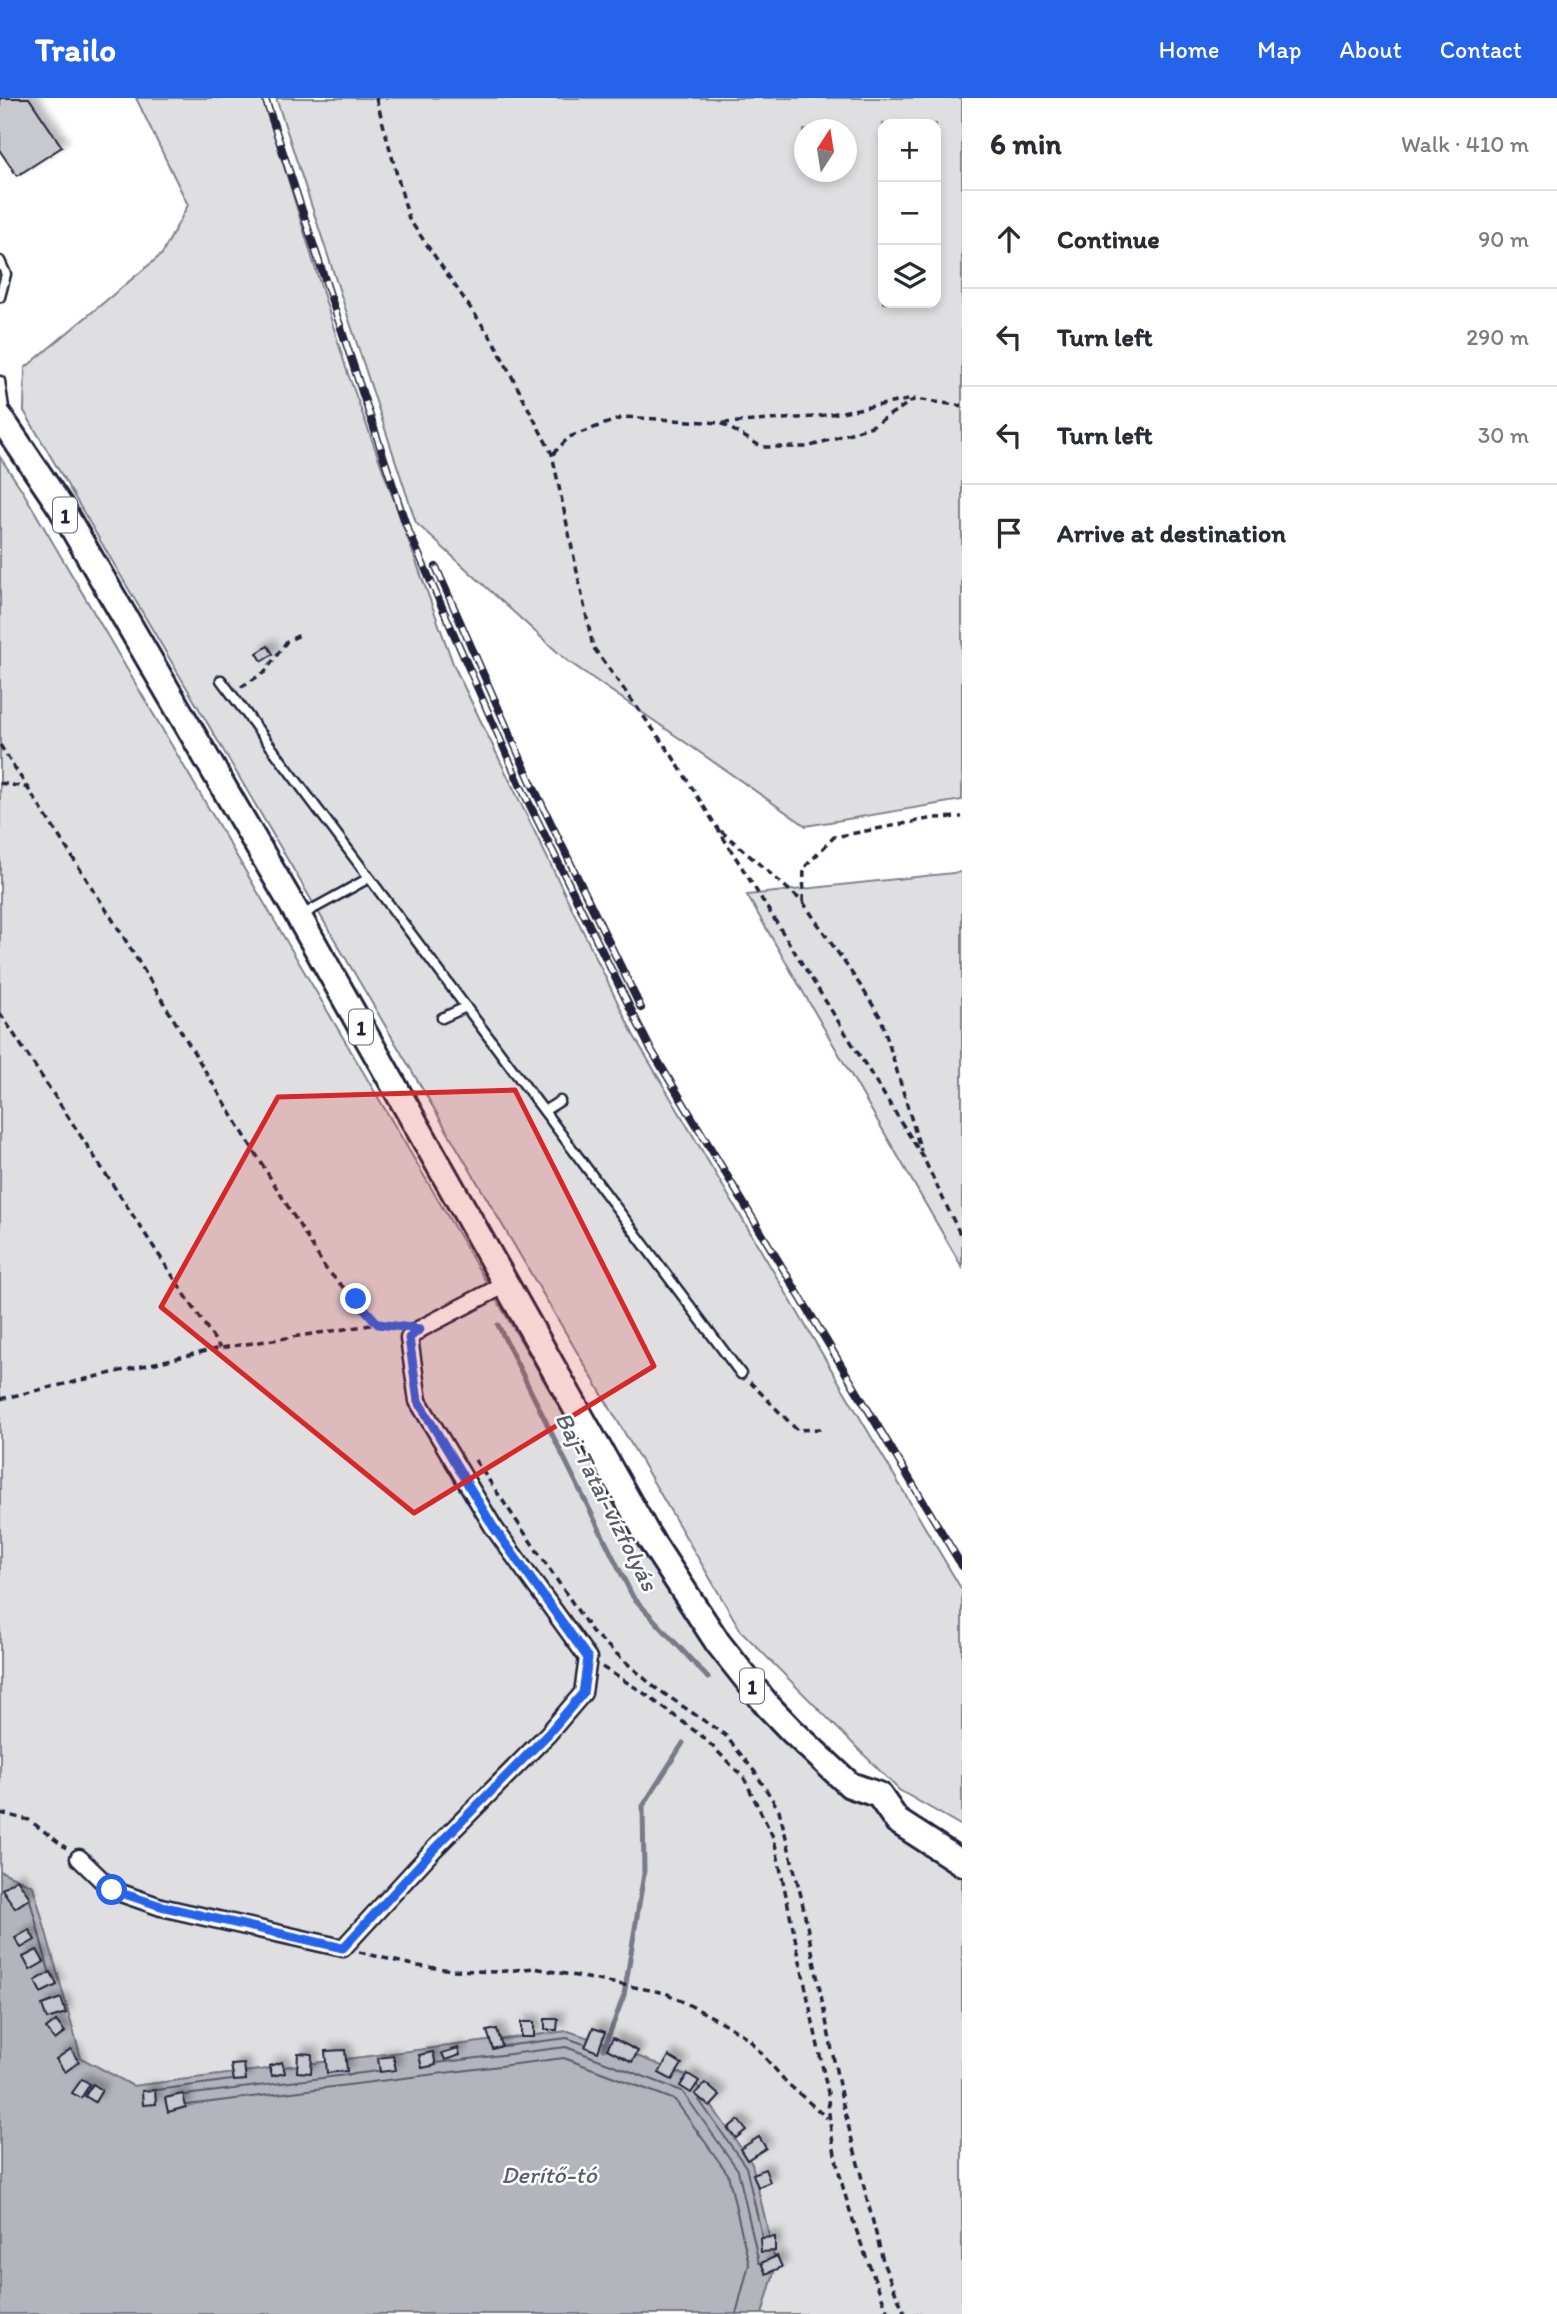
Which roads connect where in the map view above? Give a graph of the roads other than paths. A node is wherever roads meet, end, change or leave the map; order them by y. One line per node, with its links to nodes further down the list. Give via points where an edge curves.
1 (0, 261): 2 (lane, via 6,274)
2 (0, 298)
3 (0, 381): 4 (lane)
4 (4, 422): 7 (main road, 1, via 60,506)
5 (220, 680): 6 (lane)
6 (369, 878): 7 (lane); 8 (lane)
7 (299, 917): 12 (main road, 1)
8 (466, 1007): 9 (lane); 11 (lane)
9 (442, 1018)
10 (560, 1101): 11 (lane)
11 (544, 1111): 13 (lane)
12 (506, 1284): 14 (street, via 409,1338 418,1401 494,1528 588,1658 583,1693 343,1948 161,1906 112,1890); 15 (main road, 1, via 648,1536 740,1672 768,1706 850,1785 879,1795 897,1821)
13 (741, 1374)
14 (79, 1858)
15 (962, 1863)

